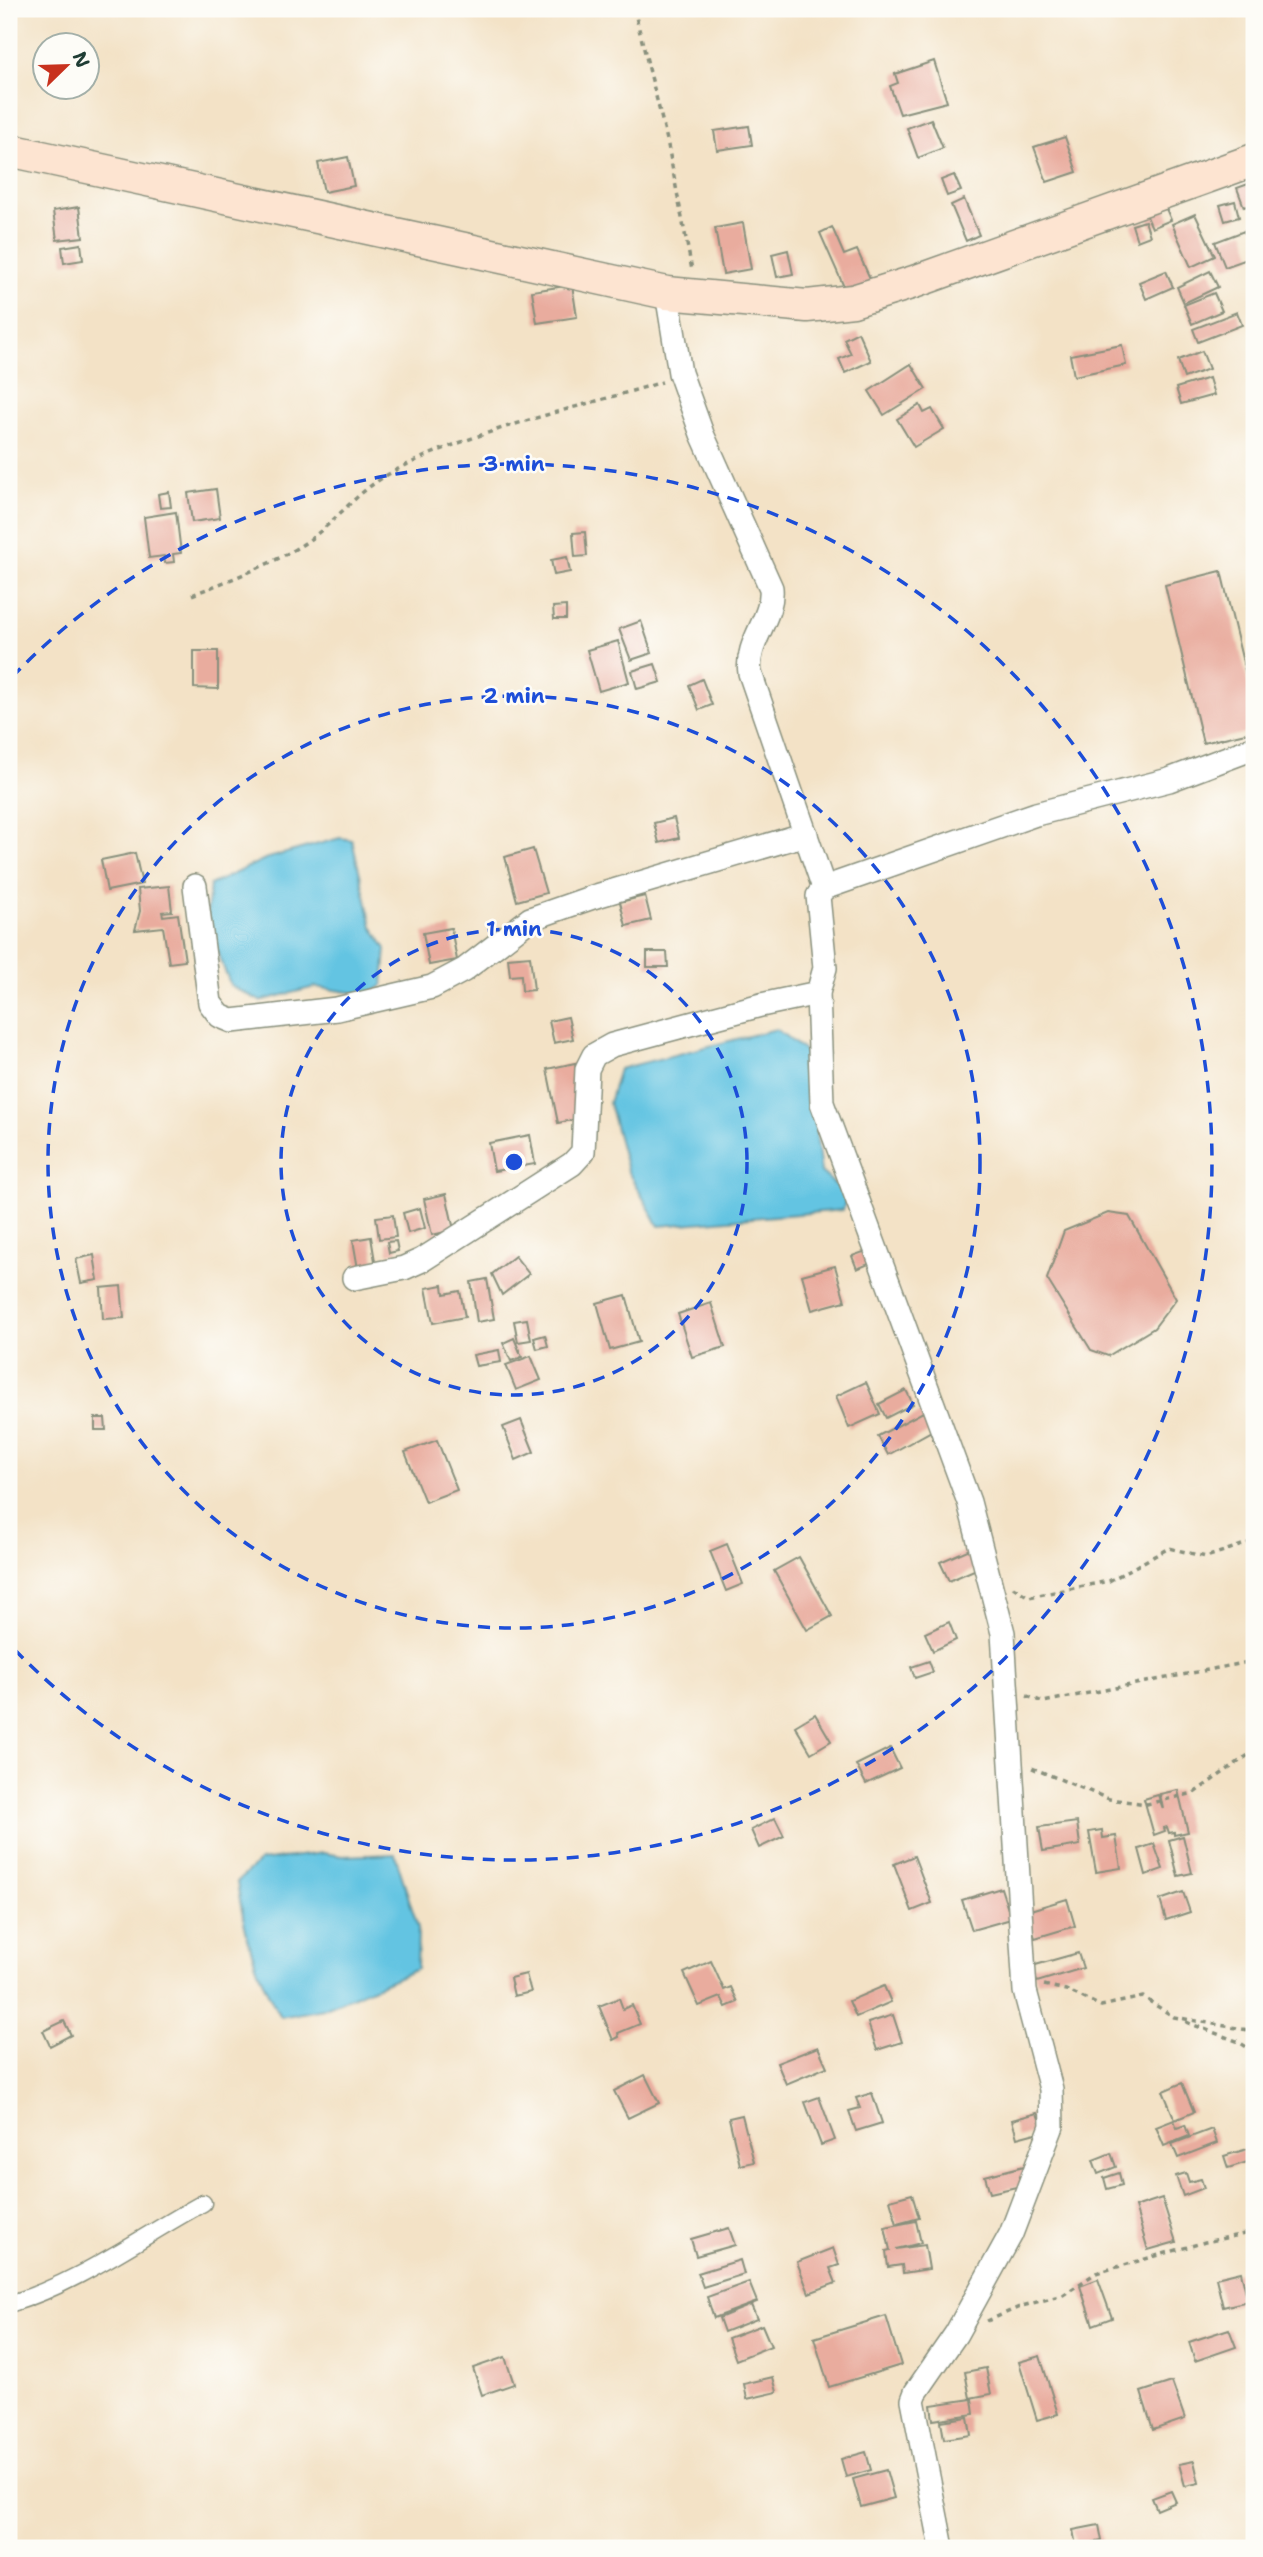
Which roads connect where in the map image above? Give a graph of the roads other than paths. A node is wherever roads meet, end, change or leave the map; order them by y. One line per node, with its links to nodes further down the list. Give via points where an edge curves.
1 (9, 149): 3 (main road)
2 (1254, 160): 3 (main road, via 853,301 807,306)
3 (667, 293): 5 (street, via 680,373 702,434 771,588 770,603 748,661)
4 (1254, 748): 7 (street, via 1169,780 1036,814)
5 (806, 834): 6 (street, via 530,919 464,970 432,987 337,1009 232,1021 219,1016 210,1003); 7 (street)
6 (195, 886)
7 (824, 888): 8 (street, via 817,903 825,968)
8 (818, 993): 9 (street, via 612,1045 594,1055 587,1069 583,1152 572,1164 422,1260); 12 (street, via 822,1103 969,1502 1003,1633 1025,1981 1051,2090 1052,2126 1011,2234 913,2400)
9 (354, 1278)
10 (203, 2203): 11 (street, via 141,2241 37,2295)
11 (9, 2304)
12 (942, 2548)

